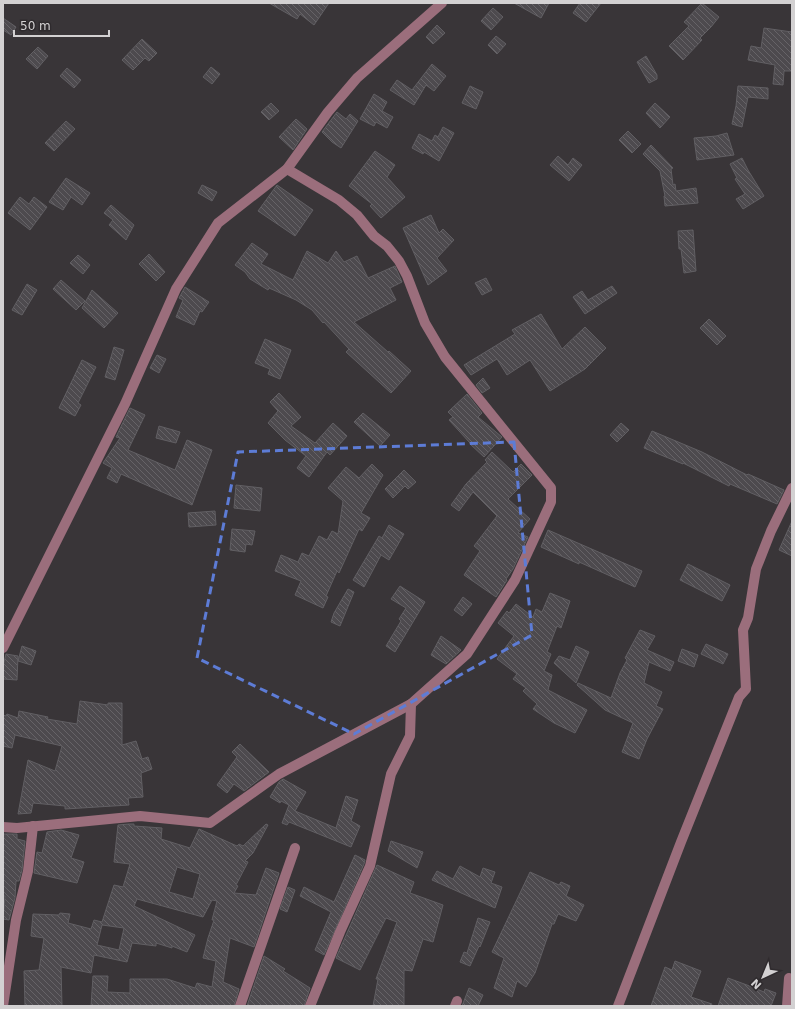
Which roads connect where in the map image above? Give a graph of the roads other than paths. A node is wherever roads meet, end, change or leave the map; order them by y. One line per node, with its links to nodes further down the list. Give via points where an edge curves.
1 (442, 3): 2 (street, via 357,78 328,112)
2 (287, 169): 4 (street, via 218,224 176,289 125,404); 5 (street, via 339,200 387,246 407,276 425,323 445,357 551,488 551,502 515,580 479,636 467,654)
3 (792, 488): 13 (street, via 756,569 748,618 742,630 746,689 739,697)
4 (3, 648)
5 (411, 704): 6 (street, via 279,774 210,824 140,816); 12 (street, via 410,736 391,774 370,866)
6 (33, 826): 7 (street); 10 (street, via 28,871 16,920)
7 (3, 827)
8 (295, 848): 11 (street)
9 (789, 978): 14 (street)
10 (3, 1006)
11 (240, 1006)
12 (310, 1006)
13 (618, 1006)
14 (786, 1006)

